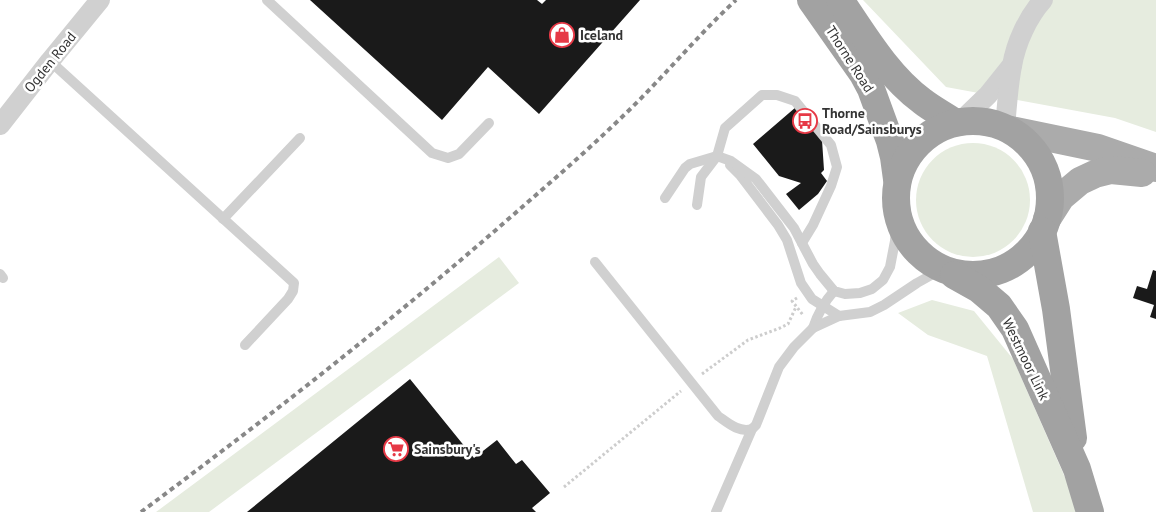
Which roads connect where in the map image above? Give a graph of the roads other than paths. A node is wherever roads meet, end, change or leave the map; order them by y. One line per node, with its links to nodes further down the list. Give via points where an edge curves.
1 (100, 0): 6 (street, Ogden Road)
2 (267, 0): 9 (lane, via 432,153 448,158 460,154)
3 (811, 0): 16 (highway, Thorne Road, via 871,88 890,141)
4 (840, 0): 8 (highway, Thorne Road, via 902,84 921,101)
5 (1044, 0): 7 (street, via 1034,10)
6 (50, 61): 10 (street, Ogden Road); 20 (lane)
7 (1012, 65): 8 (street, via 988,96); 11 (street)
8 (958, 121): 11 (highway, via 985,121); 16 (highway, via 940,127 918,142 902,165)
9 (489, 123)
10 (0, 125)
11 (1008, 128): 14 (main road, via 1098,148); 21 (highway, via 1026,141 1038,157 1048,180 1050,200)
12 (300, 138): 20 (lane)
13 (717, 156): 17 (lane, via 685,168); 18 (lane, via 701,177); 22 (lane, via 731,161 756,179); 22 (lane, via 725,128 762,95 777,95 795,101 831,145 837,167 832,186); 26 (lane, via 740,175 778,225 787,240 801,282 812,299)
14 (1156, 168)
15 (1156, 174): 21 (main road, via 1111,170 1095,174 1080,181 1061,197)
16 (897, 180): 19 (highway)
17 (665, 198)
18 (697, 205)
19 (897, 217): 24 (highway, via 908,241 919,254); 25 (lane, via 890,267 883,280 860,293)
20 (223, 219): 29 (lane, via 294,283 288,299)
21 (1045, 225): 24 (highway, via 1035,244 1004,268 968,275); 31 (highway, Westmoor Link)
22 (802, 243): 25 (lane)
23 (595, 262): 30 (lane, via 718,416 731,426 746,431)
24 (945, 270): 27 (lane, via 870,312); 31 (highway, Westmoor Link, via 979,288 999,306 1015,329)
25 (834, 291): 26 (lane)
26 (822, 305): 27 (lane); 28 (lane)
27 (839, 316): 28 (lane)
28 (813, 328): 30 (lane, via 779,368)
29 (245, 345)
30 (752, 429): 32 (lane)
31 (1077, 469): 33 (highway, Westmoor Link)
32 (716, 512)
33 (1090, 512)

